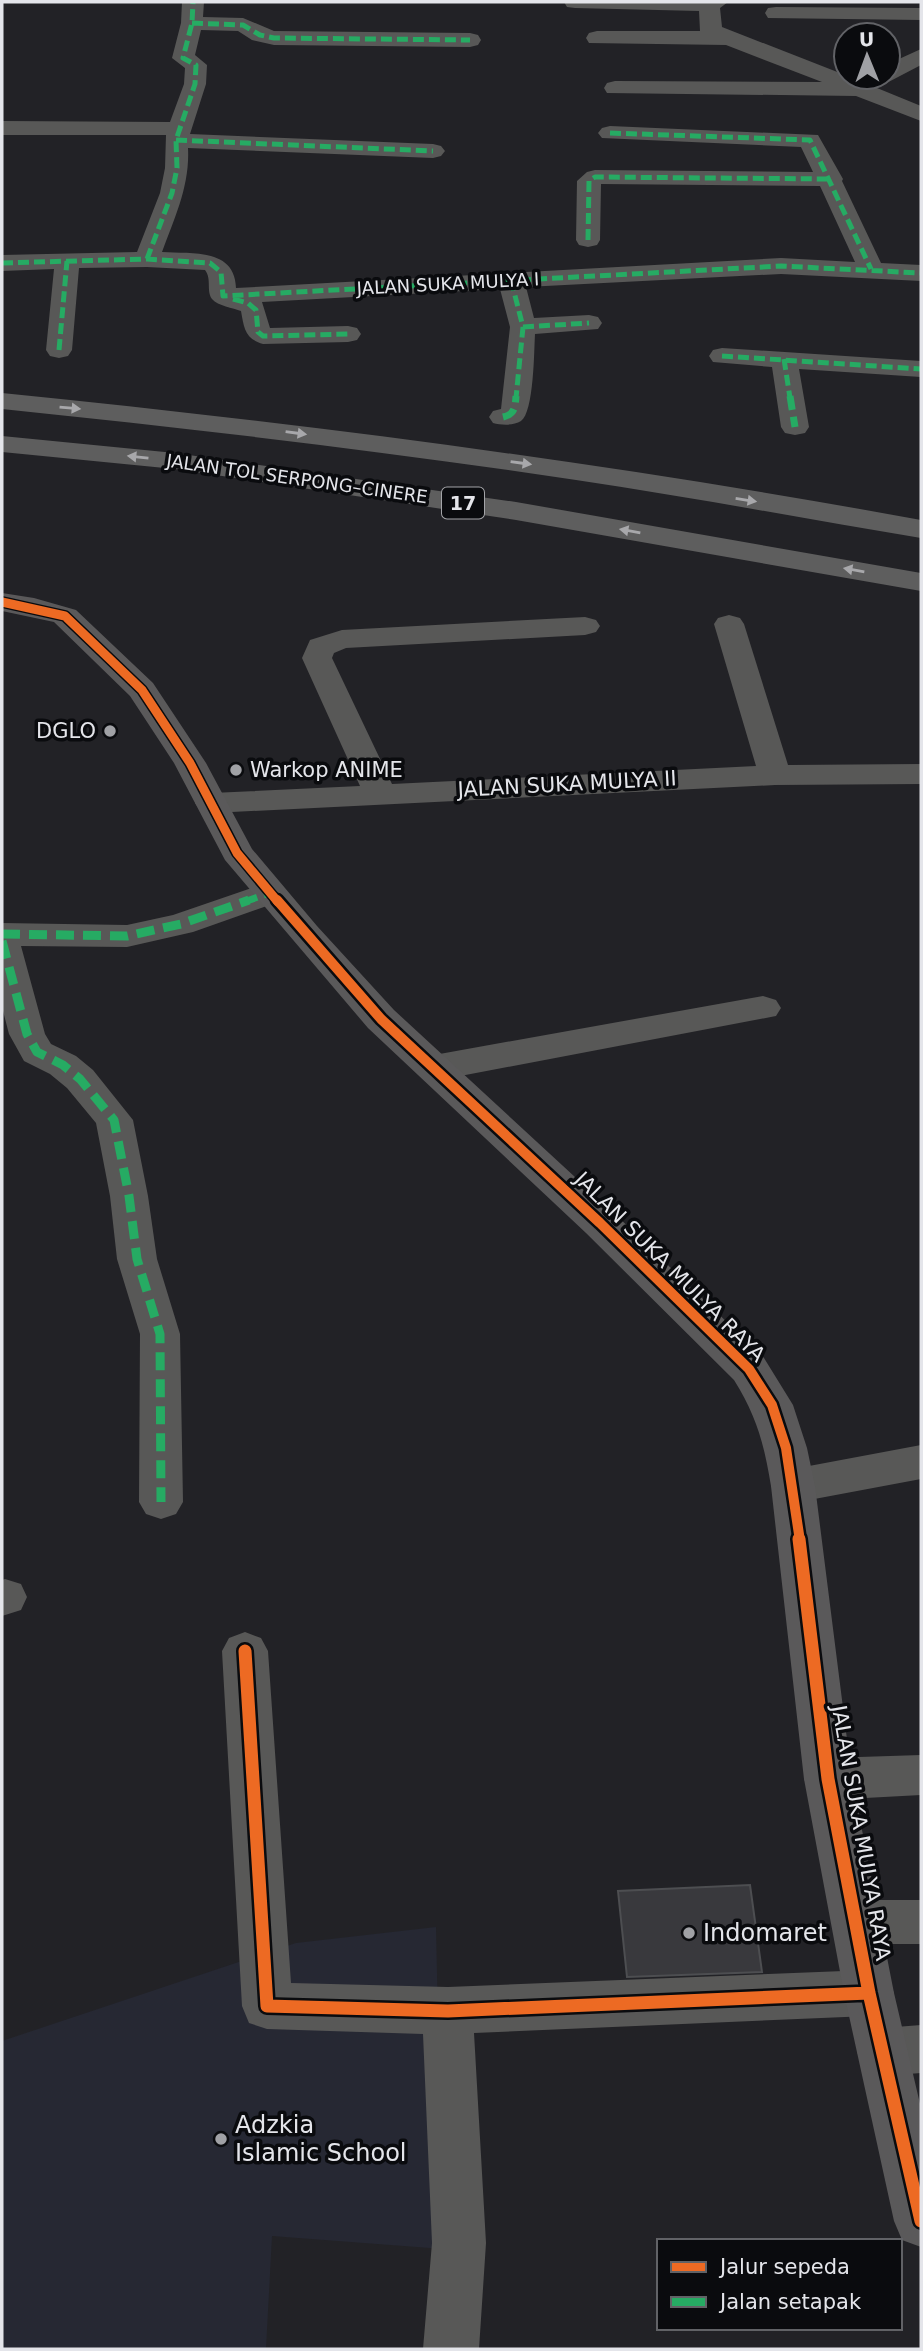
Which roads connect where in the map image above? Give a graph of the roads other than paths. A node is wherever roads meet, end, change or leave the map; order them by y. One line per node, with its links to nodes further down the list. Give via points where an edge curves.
1 (575, 2): 2 (street)
2 (713, 4): 7 (street, via 711,31)
3 (193, 12): 8 (street, via 243,24 274,38); 20 (street, via 183,58 196,65 195,83)
4 (776, 13): 5 (street)
5 (921, 14)
6 (597, 38): 7 (street)
7 (730, 38): 11 (street)
8 (470, 40)
9 (921, 56): 10 (street)
10 (902, 66)
11 (832, 78)
12 (615, 88): 13 (street)
13 (759, 88): 14 (street); 17 (street)
14 (832, 89)
15 (864, 91): 16 (street)
16 (921, 114)
17 (760, 124)
18 (2, 128): 20 (street)
19 (610, 133): 22 (street, via 810,140)
20 (170, 134): 21 (street); 24 (street, via 177,168)
21 (433, 151)
22 (831, 179): 23 (street, via 595,177 589,181); 27 (street)
23 (588, 240)
24 (147, 259): 25 (street); 30 (street, via 219,266)
25 (67, 261): 26 (street); 34 (street)
26 (2, 263)
27 (871, 269): 28 (street, JALAN SUKA MULYA I); 29 (street, JALAN SUKA MULYA I, via 781,266)
28 (921, 273)
29 (511, 280): 30 (street, JALAN SUKA MULYA I); 32 (street)
30 (223, 296): 33 (street, via 256,310 259,335)
31 (589, 323): 32 (street)
32 (523, 327): 39 (street, via 515,410)
33 (348, 334)
34 (59, 350)
35 (722, 356): 36 (street)
36 (784, 359): 37 (street); 40 (street)
37 (921, 369)
38 (2, 401): 42 (highway, 17, one-way to 42, via 203,420 530,464)
39 (503, 416)
40 (795, 427)
41 (2, 444): 43 (highway, JALAN TOL SERPONG–CINERE / 17, one-way to 41, via 502,509 174,461)
42 (921, 529)
43 (921, 582)
44 (2, 602): 50 (street, JALAN SUKA MULYA RAYA, via 65,616 95,643 142,690)
45 (729, 624): 48 (street)
46 (585, 626): 49 (street, via 342,639 321,647 317,657)
47 (921, 774): 48 (street, JALAN SUKA MULYA II)
48 (775, 775): 49 (street, JALAN SUKA MULYA II)
49 (379, 792): 50 (street, JALAN SUKA MULYA II)
50 (212, 803): 51 (street, JALAN SUKA MULYA RAYA, via 237,853)
51 (269, 893): 52 (street, via 181,924 127,936); 55 (street, JALAN SUKA MULYA RAYA, via 382,1019)
52 (2, 934)
53 (2, 941): 58 (street, via 27,1034 37,1052 80,1079 114,1120 137,1259 160,1334)
54 (763, 1008): 55 (street)
55 (434, 1069): 57 (street, JALAN SUKA MULYA RAYA, via 749,1369 772,1405)
56 (921, 1461): 57 (street)
57 (793, 1486): 61 (street, JALAN SUKA MULYA RAYA)
58 (161, 1502)
59 (245, 1651): 65 (street, via 267,2006)
60 (921, 1775): 61 (street)
61 (828, 1779): 62 (street, JALAN SUKA MULYA RAYA)
62 (856, 1922): 63 (street); 64 (street, JALAN SUKA MULYA RAYA)
63 (921, 1922)
64 (869, 1993): 65 (street); 66 (street, JALAN SUKA MULYA RAYA)
65 (448, 2011): 68 (street, via 459,2243)
66 (902, 2051): 67 (street, JALAN SUKA MULYA RAYA)
67 (921, 2221)
68 (451, 2349)

